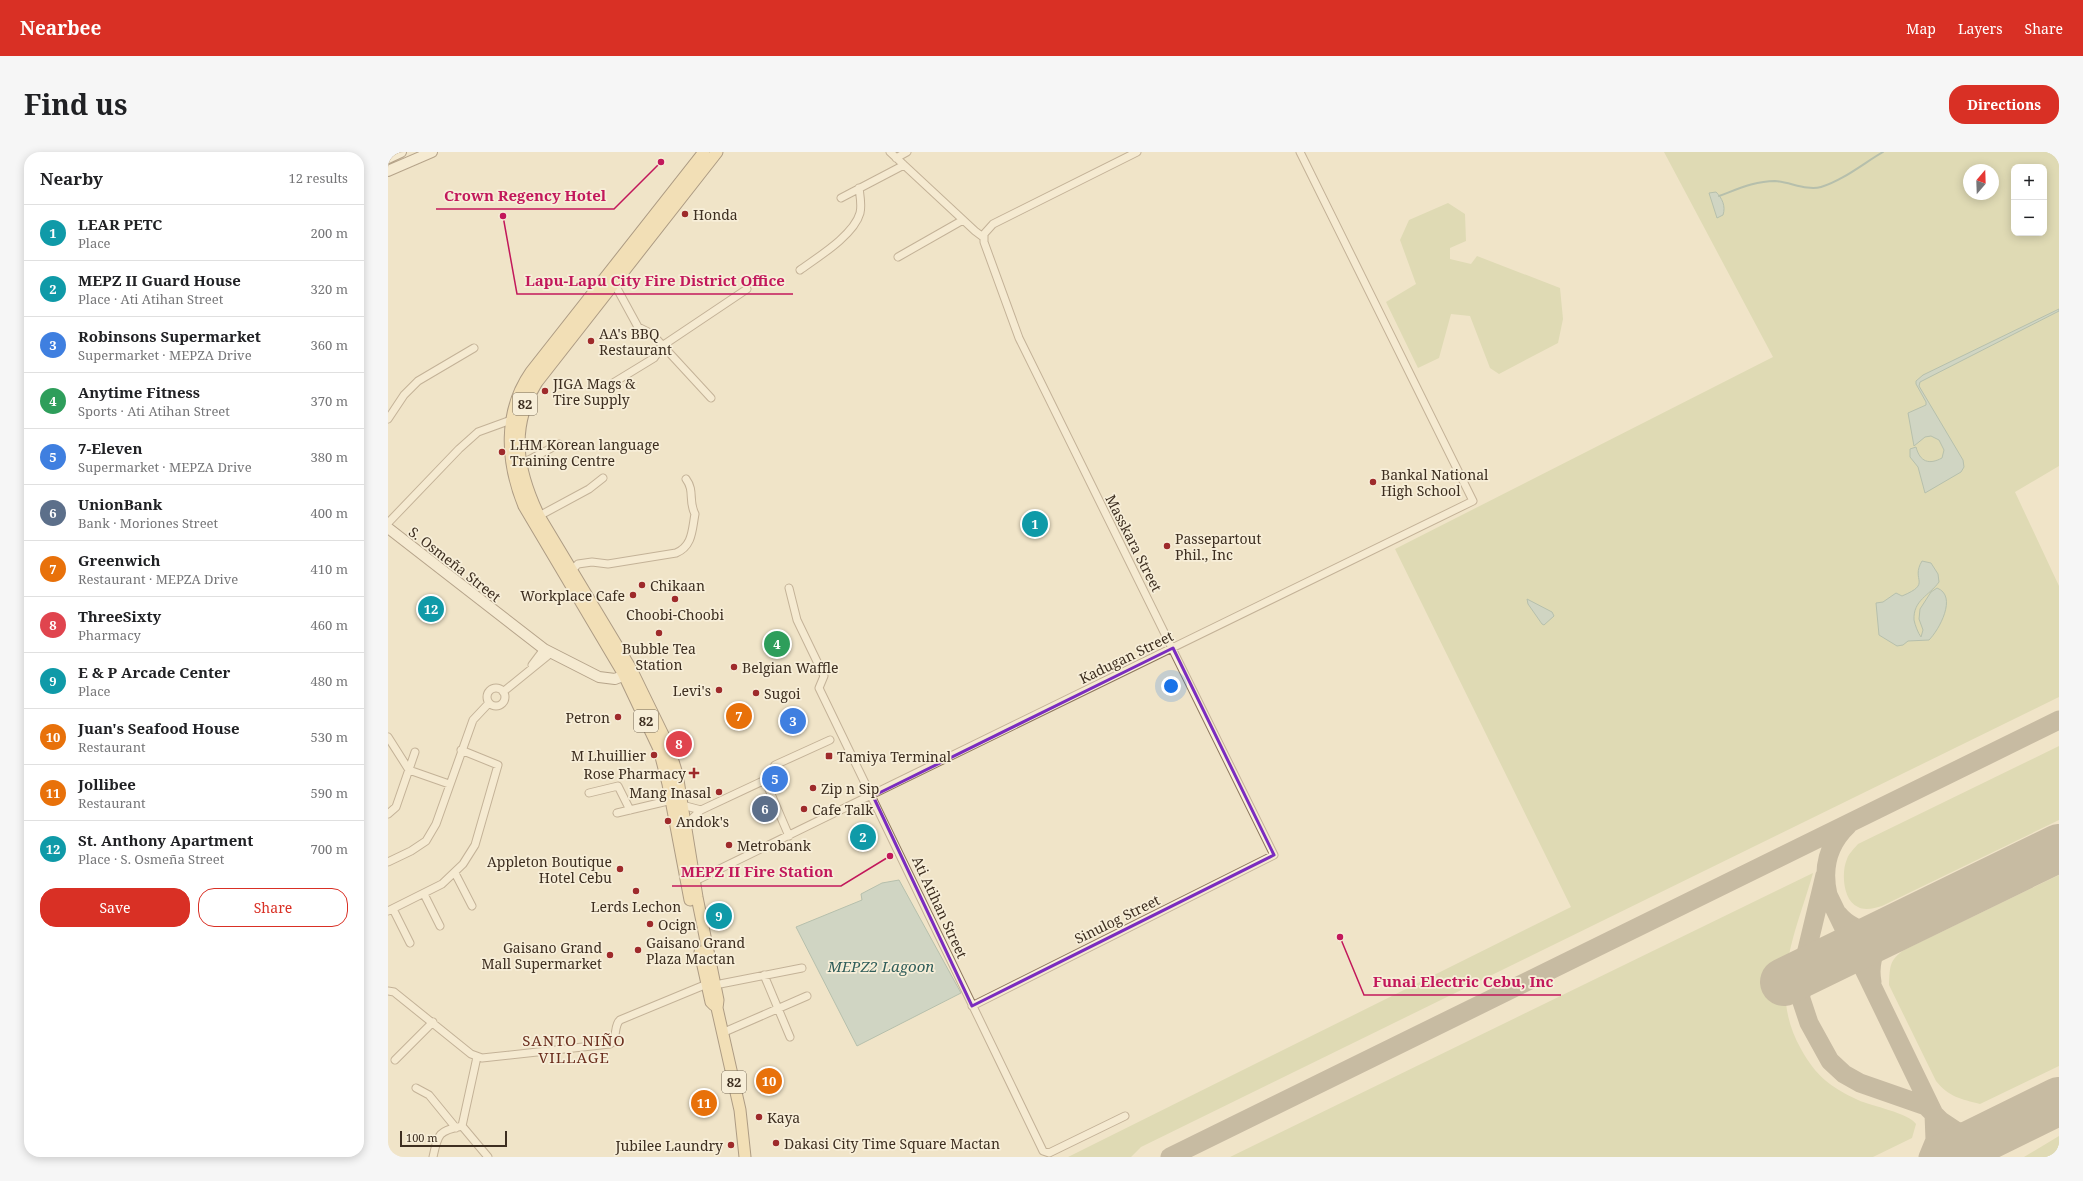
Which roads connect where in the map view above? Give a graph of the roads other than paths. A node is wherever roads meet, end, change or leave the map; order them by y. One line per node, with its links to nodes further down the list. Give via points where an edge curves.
1 (401, 152): 9 (street)
2 (432, 152): 12 (street)
3 (704, 152): 18 (main road, 82)
4 (717, 152): 18 (main road, 82)
5 (890, 152): 10 (street)
6 (907, 152): 10 (street)
7 (1137, 152): 16 (street, via 992,224)
8 (1300, 152): 36 (street, Kadugan Street, via 1473,501)
9 (388, 158)
10 (896, 158): 11 (street)
11 (904, 165): 13 (street); 15 (street)
12 (388, 171)
13 (859, 188): 14 (street); 19 (street, via 861,205 856,223 842,238)
14 (841, 198)
15 (963, 220): 16 (street); 17 (street)
16 (984, 237): 36 (street, Masskara Street, via 986,249 1020,338)
17 (898, 257)
18 (621, 265): 20 (main road, 82); 27 (main road, 82, via 523,384)
19 (800, 270)
20 (614, 283): 22 (street, via 638,326 652,334); 29 (main road, 82, via 536,382 527,400 519,428)
21 (747, 289): 22 (street)
22 (662, 346): 24 (street, via 654,358); 25 (street)
23 (474, 348): 26 (street, via 418,381 404,395)
24 (613, 383)
25 (711, 398)
26 (388, 419)
27 (511, 420): 33 (street, via 478,432 459,449); 38 (main road, 82, via 512,466 515,483 524,506)
28 (559, 444): 29 (street)
29 (521, 464): 32 (main road, 82, via 527,488)
30 (604, 478): 32 (street)
31 (686, 479): 34 (street, via 692,486 691,506 695,514 689,544 684,550 608,564 578,564)
32 (539, 516): 34 (main road, 82)
33 (389, 528): 37 (street, S. Osmeña Street)
34 (572, 570): 38 (main road, 82)
35 (789, 588): 50 (street, Ati Atihan Street, via 797,620 824,676 819,688)
36 (1172, 648): 50 (street, Kadugan Street); 59 (street, Masskara Street)
37 (547, 651): 38 (street, S. Osmeña Street, via 599,677 611,679); 40 (street)
38 (628, 674): 39 (main road, 82)
39 (637, 691): 51 (main road, 82, via 659,749); 52 (main road, 82, via 668,745 677,774)
40 (503, 692): 41 (street, via 503,703 495,706); 41 (street, via 499,689 491,690 488,698)
41 (490, 703): 44 (street, via 473,720)
42 (388, 737): 46 (street)
43 (830, 740): 47 (street, via 775,765)
44 (461, 750): 48 (street); 61 (street, via 495,762 499,768 475,845)
45 (415, 752): 46 (street)
46 (409, 770): 48 (street); 55 (street, via 396,807)
47 (765, 780): 54 (street); 58 (street)
48 (450, 784): 60 (street, via 436,824 426,841 411,852)
49 (589, 793): 53 (street, via 618,786)
50 (873, 796): 58 (street, Kadugan Street); 73 (street, Ati Atihan Street)
51 (672, 800): 53 (street); 70 (main road, 82)
52 (682, 805): 54 (street); 57 (main road, 82)
53 (630, 810): 56 (street)
54 (701, 810): 57 (street)
55 (389, 811)
56 (617, 813)
57 (686, 824): 62 (main road, 82)
58 (789, 836): 62 (street, Kadugan Street)
59 (1274, 855): 73 (street, Sinulog Street)
60 (388, 862)
61 (455, 873): 63 (street); 64 (street)
62 (695, 881): 70 (main road, 82)
63 (424, 894): 65 (street); 66 (street)
64 (472, 906)
65 (390, 910): 67 (street)
66 (440, 926)
67 (410, 943)
68 (802, 968): 69 (street)
69 (764, 975): 70 (street); 74 (street)
70 (711, 984): 76 (main road, 82, via 718,1000); 78 (street, via 620,1020 616,1023 614,1040 610,1044)
71 (388, 992): 75 (street, via 394,992)
72 (807, 996): 74 (street)
73 (972, 1006): 81 (street, Ati Atihan Street, via 1045,1153)
74 (778, 1008): 76 (street); 77 (street)
75 (433, 1022): 78 (street); 79 (street)
76 (722, 1033): 85 (main road, 82, via 740,1110)
77 (790, 1037)
78 (477, 1057): 82 (street)
79 (395, 1060)
80 (416, 1088): 82 (street, via 429,1095)
81 (1126, 1116)
82 (459, 1127): 83 (street, via 443,1131 437,1137); 84 (street)
83 (433, 1157)
84 (488, 1157)
85 (745, 1157)

